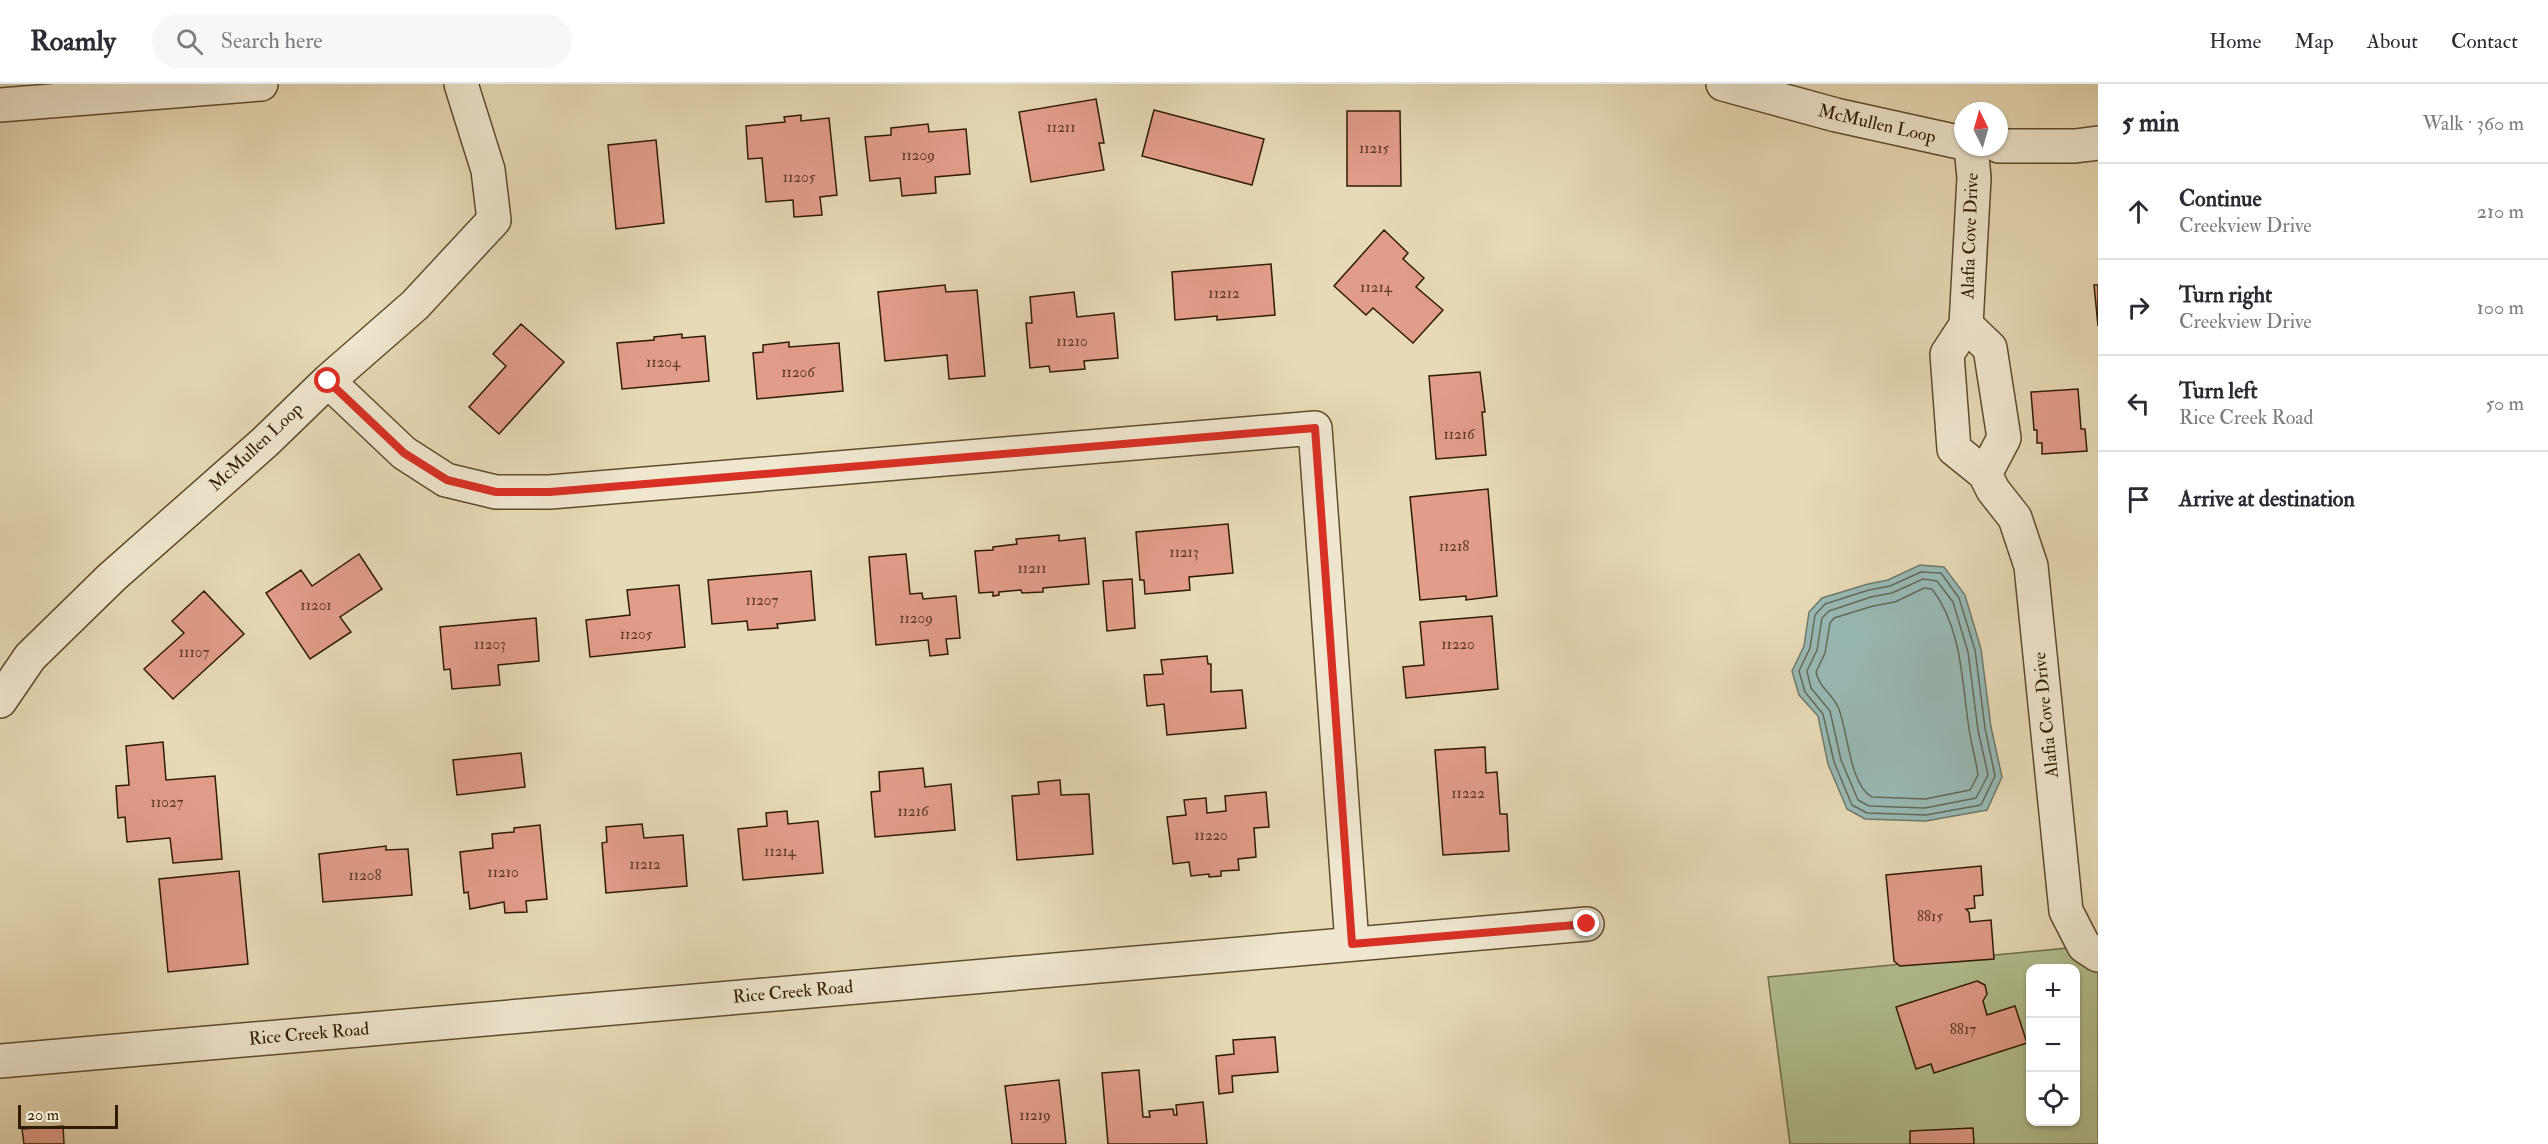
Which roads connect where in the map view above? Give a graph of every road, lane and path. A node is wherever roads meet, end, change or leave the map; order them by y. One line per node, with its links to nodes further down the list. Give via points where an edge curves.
1 (261, 84): 4 (street)
2 (461, 84): 10 (street, McMullen Loop, via 488,170 494,220 415,304)
3 (1723, 84): 5 (street, McMullen Loop, via 1836,115)
4 (0, 105)
5 (1954, 141)
6 (2098, 143): 7 (street)
7 (2008, 146)
8 (1972, 156): 9 (street, Alafia Cove Drive)
9 (1966, 325): 11 (street, Alafia Cove Drive, via 1990,348); 12 (street, Alafia Cove Drive, via 1947,354)
10 (328, 381): 14 (street, McMullen Loop, via 87,601 30,657); 16 (street, via 404,453 447,480 496,492 561,491 1315,428)
11 (1997, 392): 12 (street); 13 (street, Alafia Cove Drive, via 2004,438)
12 (1950, 398): 13 (street, Alafia Cove Drive, via 1954,448)
13 (1985, 474): 17 (street, Alafia Cove Drive, via 2015,518 2031,566 2067,911 2084,946)
14 (0, 701)
15 (1587, 924): 16 (street, Rice Creek Road)
16 (1352, 944): 18 (street, Rice Creek Road)
17 (2098, 955)
18 (0, 1061)

